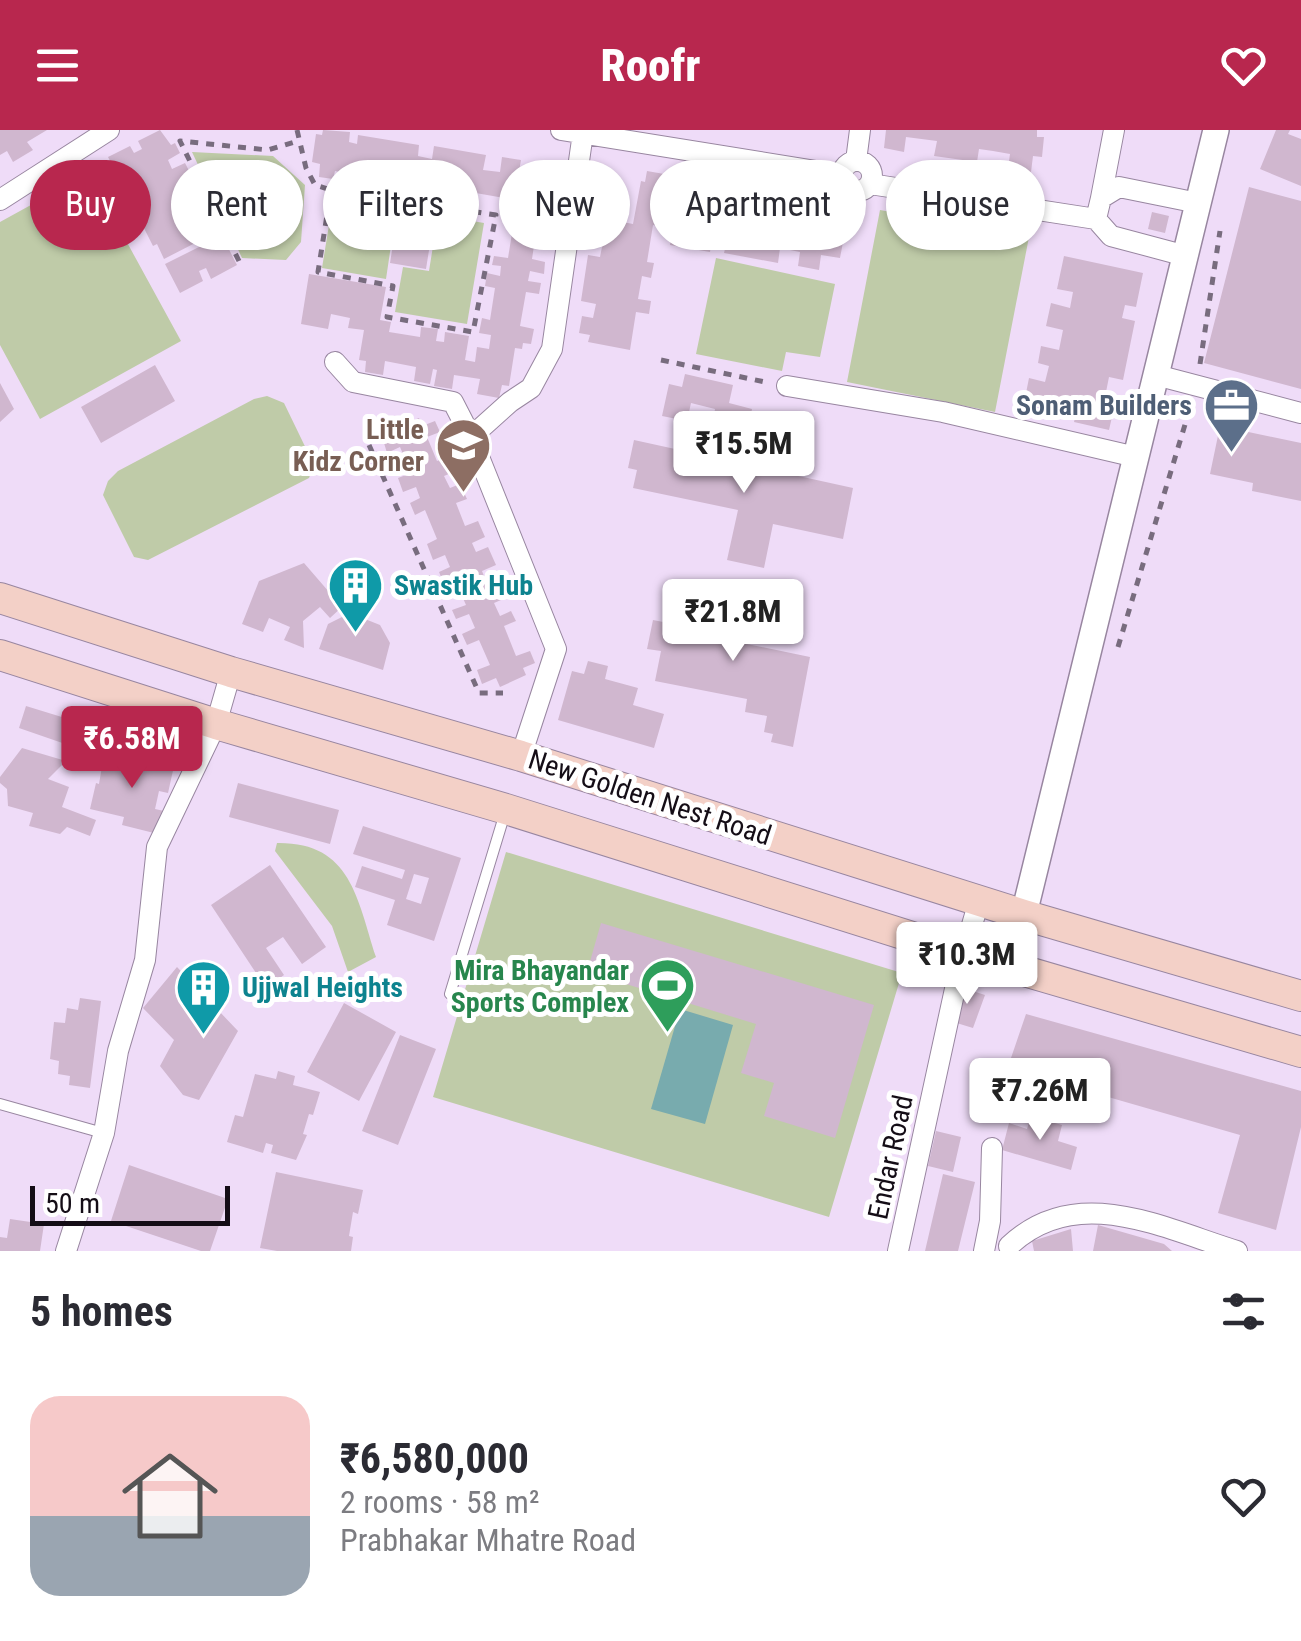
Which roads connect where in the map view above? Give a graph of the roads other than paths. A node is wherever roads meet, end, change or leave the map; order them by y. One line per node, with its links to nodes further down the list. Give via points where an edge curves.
1 (109, 130): 10 (street)
2 (560, 130): 6 (street)
3 (860, 130): 8 (street)
4 (1114, 130): 12 (street)
5 (1216, 130): 11 (street)
6 (583, 133): 7 (street); 18 (street, via 552,349 531,388)
7 (788, 160)
8 (851, 160)
9 (866, 164): 12 (street, via 870,184)
10 (0, 200)
11 (1198, 203): 12 (street, via 1119,187); 13 (street)
12 (1098, 209): 13 (street, via 1110,236)
13 (1186, 256): 15 (street)
14 (335, 362): 18 (street, via 353,382 453,402)
15 (1156, 375): 17 (street); 19 (street)
16 (780, 385): 19 (street, via 943,412)
17 (1301, 413)
18 (471, 438): 24 (street, via 556,649)
19 (1136, 457): 27 (street)
20 (0, 598): 22 (main road, New Golden Nest Road)
21 (0, 655): 23 (main road, New Golden Nest Road)
22 (231, 672): 23 (street); 24 (main road, New Golden Nest Road)
23 (216, 724): 25 (main road, New Golden Nest Road); 34 (street, via 157,847 144,960)
24 (521, 756): 26 (main road, New Golden Nest Road)
25 (506, 809): 28 (main road, New Golden Nest Road); 30 (lane)
26 (979, 901): 27 (main road, New Golden Nest Road); 28 (street, Endar Road)
27 (1024, 915): 29 (street); 31 (main road, New Golden Nest Road)
28 (964, 953): 29 (main road, New Golden Nest Road); 38 (street, Endar Road)
29 (1012, 967): 32 (main road, New Golden Nest Road)
30 (450, 994)
31 (1301, 996)
32 (1301, 1052)
33 (0, 1104): 34 (lane)
34 (104, 1133): 37 (street)
35 (992, 1148): 39 (street)
36 (1009, 1246): 40 (street, via 1046,1220 1092,1210)
37 (66, 1251)
38 (898, 1251)
39 (984, 1251)
40 (1237, 1251)

